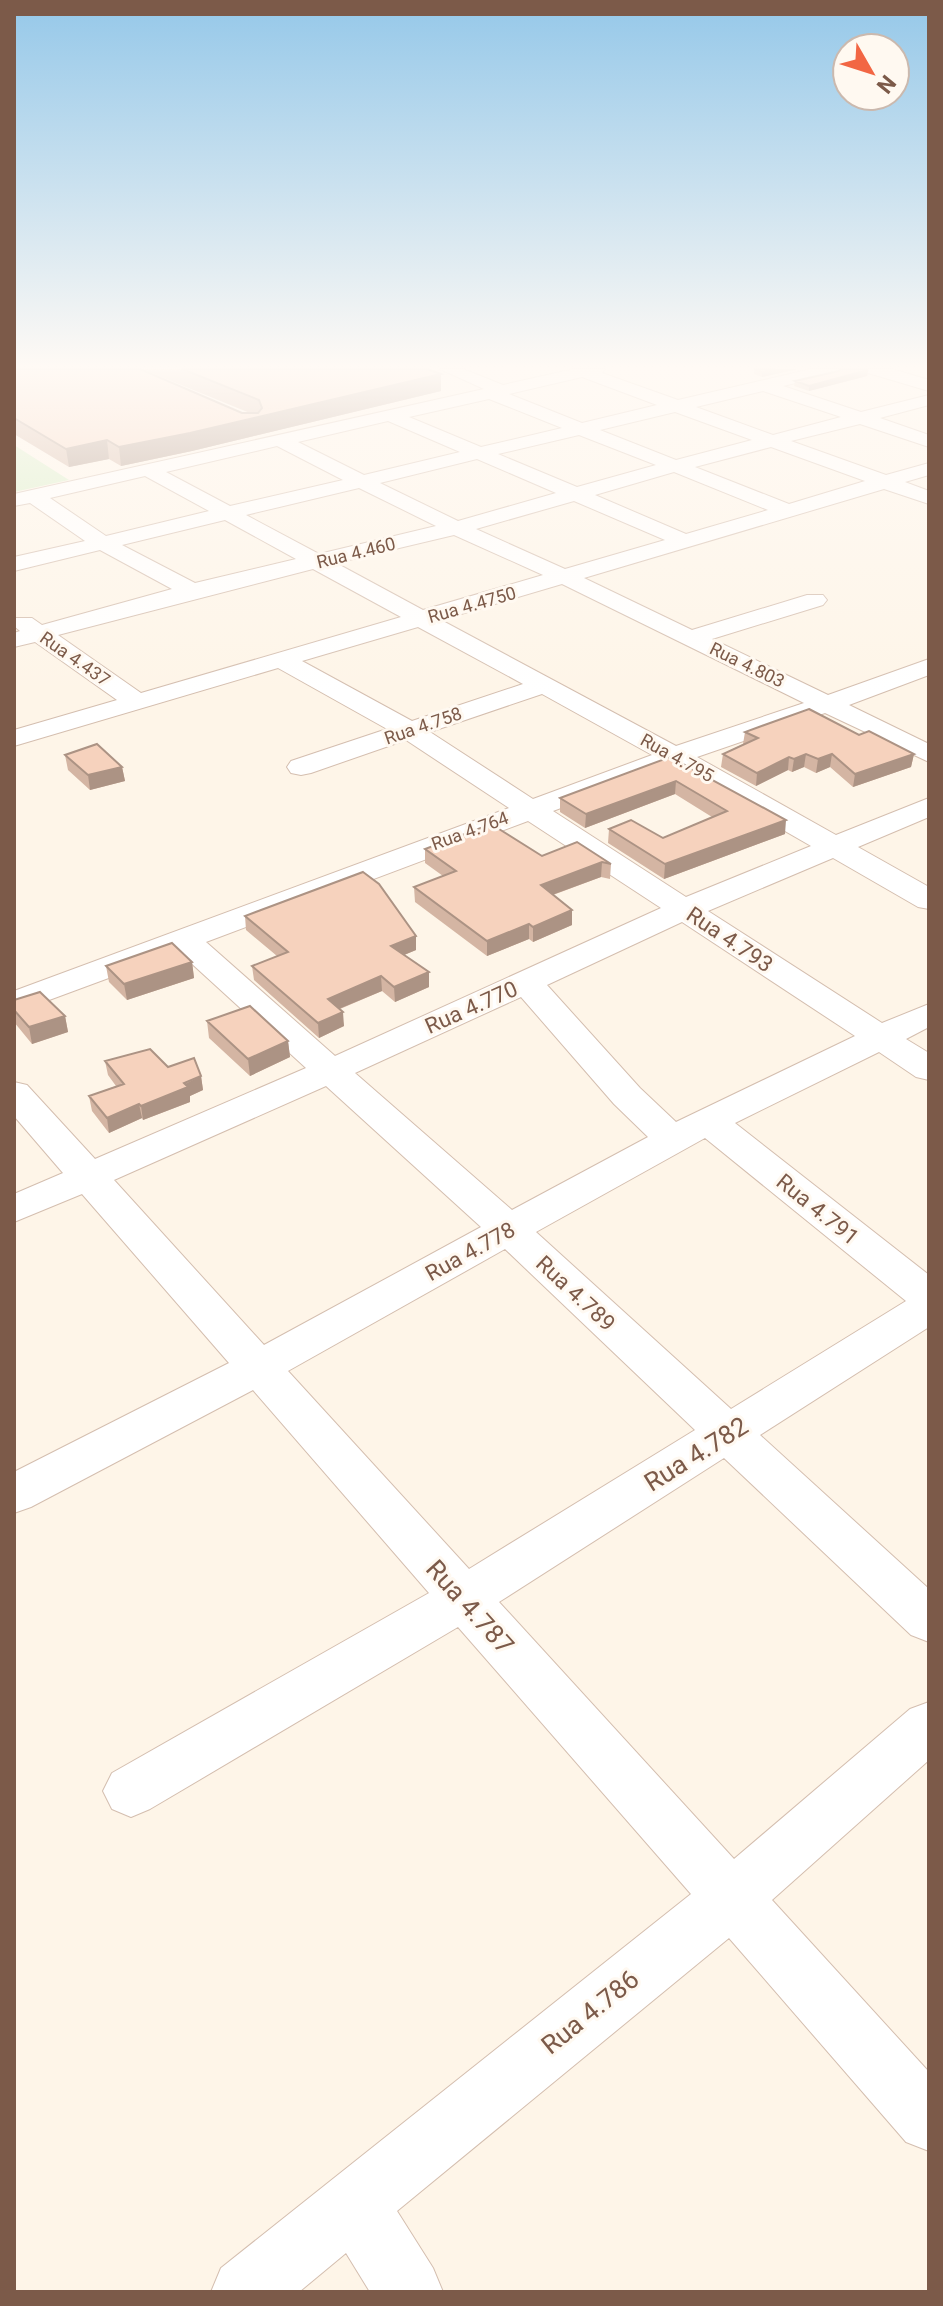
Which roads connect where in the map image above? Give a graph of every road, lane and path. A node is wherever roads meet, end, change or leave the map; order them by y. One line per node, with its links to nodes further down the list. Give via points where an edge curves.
1 (124, 477): 13 (street)
2 (161, 477): 16 (street, Rua 4.795)
3 (351, 477): 10 (street, Rua 4.803)
4 (385, 477): 10 (street)
5 (536, 477): 12 (street)
6 (636, 477): 12 (street, Rua 4.460)
7 (702, 477): 15 (street)
8 (869, 477): 11 (street)
9 (903, 477): 11 (street, Rua 4.4750)
10 (362, 482): 16 (street); 17 (street, Rua 4.803)
11 (884, 482): 14 (street); 15 (street, Rua 4.4750)
12 (575, 493): 17 (street, Rua 4.460); 18 (street)
13 (24, 498): 19 (street)
14 (929, 498)
15 (789, 511): 18 (street, Rua 4.4750)
16 (230, 513): 19 (street); 20 (street, Rua 4.795)
17 (456, 528): 20 (street, Rua 4.460); 22 (street, Rua 4.803)
18 (688, 542): 22 (street, Rua 4.4750)
19 (103, 543): 21 (street); 23 (street)
20 (321, 562): 23 (street, Rua 4.460); 26 (street, Rua 4.795)
21 (14, 564)
22 (565, 577): 26 (street, Rua 4.4750); 28 (street, Rua 4.803)
23 (192, 591): 27 (street, Rua 4.460)
24 (815, 600): 28 (street)
25 (14, 614): 27 (street, Rua 4.437)
26 (424, 619): 29 (street, Rua 4.4750); 31 (street, Rua 4.795)
27 (26, 637): 32 (street, Rua 4.437)
28 (690, 638): 33 (street, Rua 4.803)
29 (282, 660): 32 (street, Rua 4.4750); 34 (street, Rua 4.793)
30 (929, 666): 33 (street, Rua 4.764)
31 (545, 685): 34 (street, Rua 4.758); 37 (street, Rua 4.795)
32 (137, 702): 35 (street, Rua 4.4750)
33 (827, 704): 36 (street, Rua 4.803); 37 (street, Rua 4.764)
34 (410, 731): 38 (street, Rua 4.758); 40 (street, Rua 4.793)
35 (14, 738)
36 (929, 754)
37 (674, 756): 40 (street, Rua 4.764); 41 (street, Rua 4.795)
38 (301, 767)
39 (929, 807): 41 (street, Rua 4.770)
40 (531, 809): 43 (street, Rua 4.793); 44 (street, Rua 4.764)
41 (835, 847): 42 (street, Rua 4.795); 43 (street, Rua 4.770)
42 (929, 900)
43 (685, 909): 45 (street, Rua 4.770); 48 (street, Rua 4.793)
44 (183, 939): 46 (street, Rua 4.764); 50 (street, Rua 4.789)
45 (526, 982): 50 (street, Rua 4.770); 53 (street)
46 (14, 1003)
47 (929, 1014): 48 (street, Rua 4.778)
48 (880, 1039): 49 (street, Rua 4.793); 52 (street, Rua 4.778)
49 (929, 1069)
50 (333, 1070): 54 (street, Rua 4.770); 56 (street, Rua 4.789)
51 (14, 1093): 54 (street, Rua 4.787)
52 (708, 1121): 53 (street, Rua 4.778); 57 (street, Rua 4.791)
53 (672, 1139): 56 (street, Rua 4.778)
54 (91, 1177): 55 (street, Rua 4.770); 59 (street, Rua 4.787)
55 (14, 1209)
56 (509, 1230): 59 (street, Rua 4.778); 60 (street, Rua 4.789)
57 (929, 1297)
58 (929, 1307): 60 (street, Rua 4.782)
59 (258, 1368): 61 (street, Rua 4.778); 62 (street, Rua 4.787)
60 (728, 1435): 62 (street, Rua 4.782); 63 (street, Rua 4.789)
61 (14, 1494)
62 (462, 1599): 65 (street, Rua 4.782); 66 (street, Rua 4.787)
63 (929, 1620)
64 (929, 1726): 66 (street, Rua 4.786)
65 (131, 1791)
66 (731, 1899): 67 (street, Rua 4.787); 68 (street, Rua 4.786)
67 (929, 2119)
68 (353, 2204): 69 (street, Rua 4.786); 70 (street)
69 (245, 2292)
70 (409, 2292)

